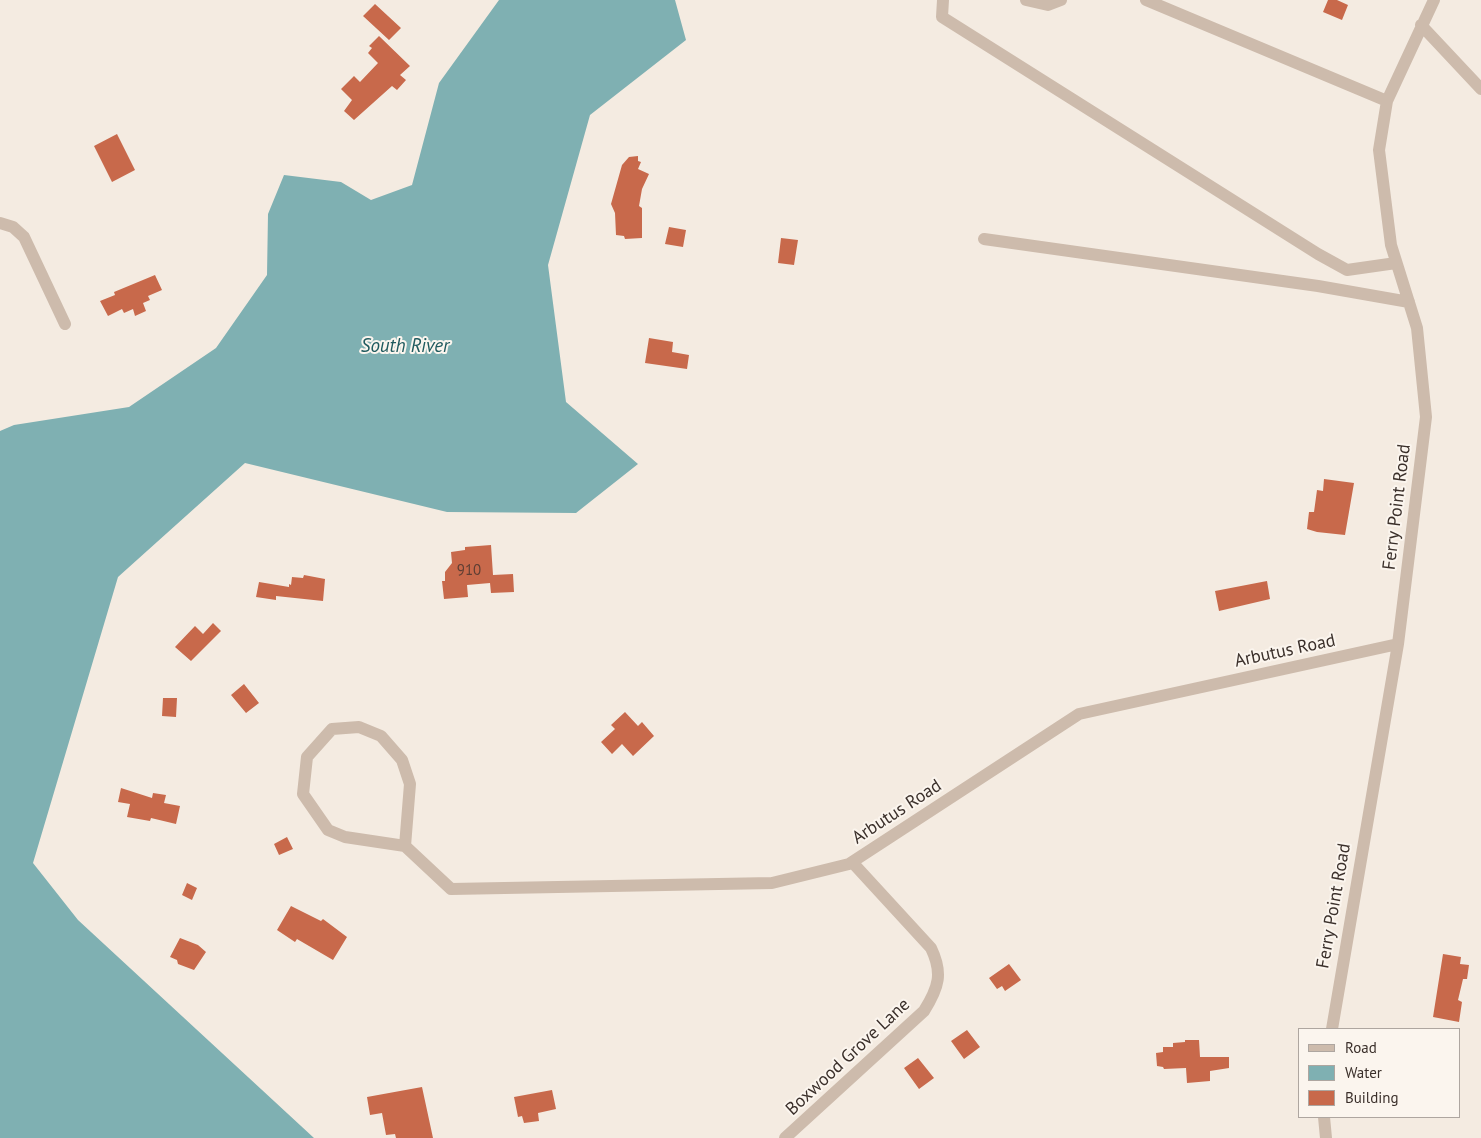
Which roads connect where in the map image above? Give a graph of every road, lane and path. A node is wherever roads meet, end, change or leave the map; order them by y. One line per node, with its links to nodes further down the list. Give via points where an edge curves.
1 (943, 0): 11 (street, via 942,17 1318,254 1347,270)
2 (1026, 0): 3 (street, via 1048,5)
3 (1061, 0)
4 (1146, 0): 8 (street)
5 (1434, 0): 6 (street, Ferry Point Road)
6 (1421, 25): 7 (street); 8 (street, Ferry Point Road)
7 (1481, 89)
8 (1387, 100): 11 (street, Ferry Point Road, via 1379,150)
9 (0, 223): 13 (street, via 13,227 24,237)
10 (984, 239): 12 (street)
11 (1396, 263): 12 (street, Ferry Point Road)
12 (1409, 302): 14 (street, Ferry Point Road, via 1417,328 1426,417)
13 (65, 324)
14 (1398, 644): 16 (street, Arbutus Road, via 1079,714); 17 (street, Ferry Point Road)
15 (406, 846): 15 (street, via 410,784 402,760 382,736 359,728 332,729 307,758 303,794 328,830 345,837); 16 (street, Arbutus Road, via 452,889 772,883)
16 (852, 862): 19 (street, Boxwood Grove Lane, via 931,948 939,964 936,986 932,999 920,1015)
17 (1332, 1028)
18 (1324, 1118): 20 (street)
19 (785, 1138)
20 (1326, 1138)

